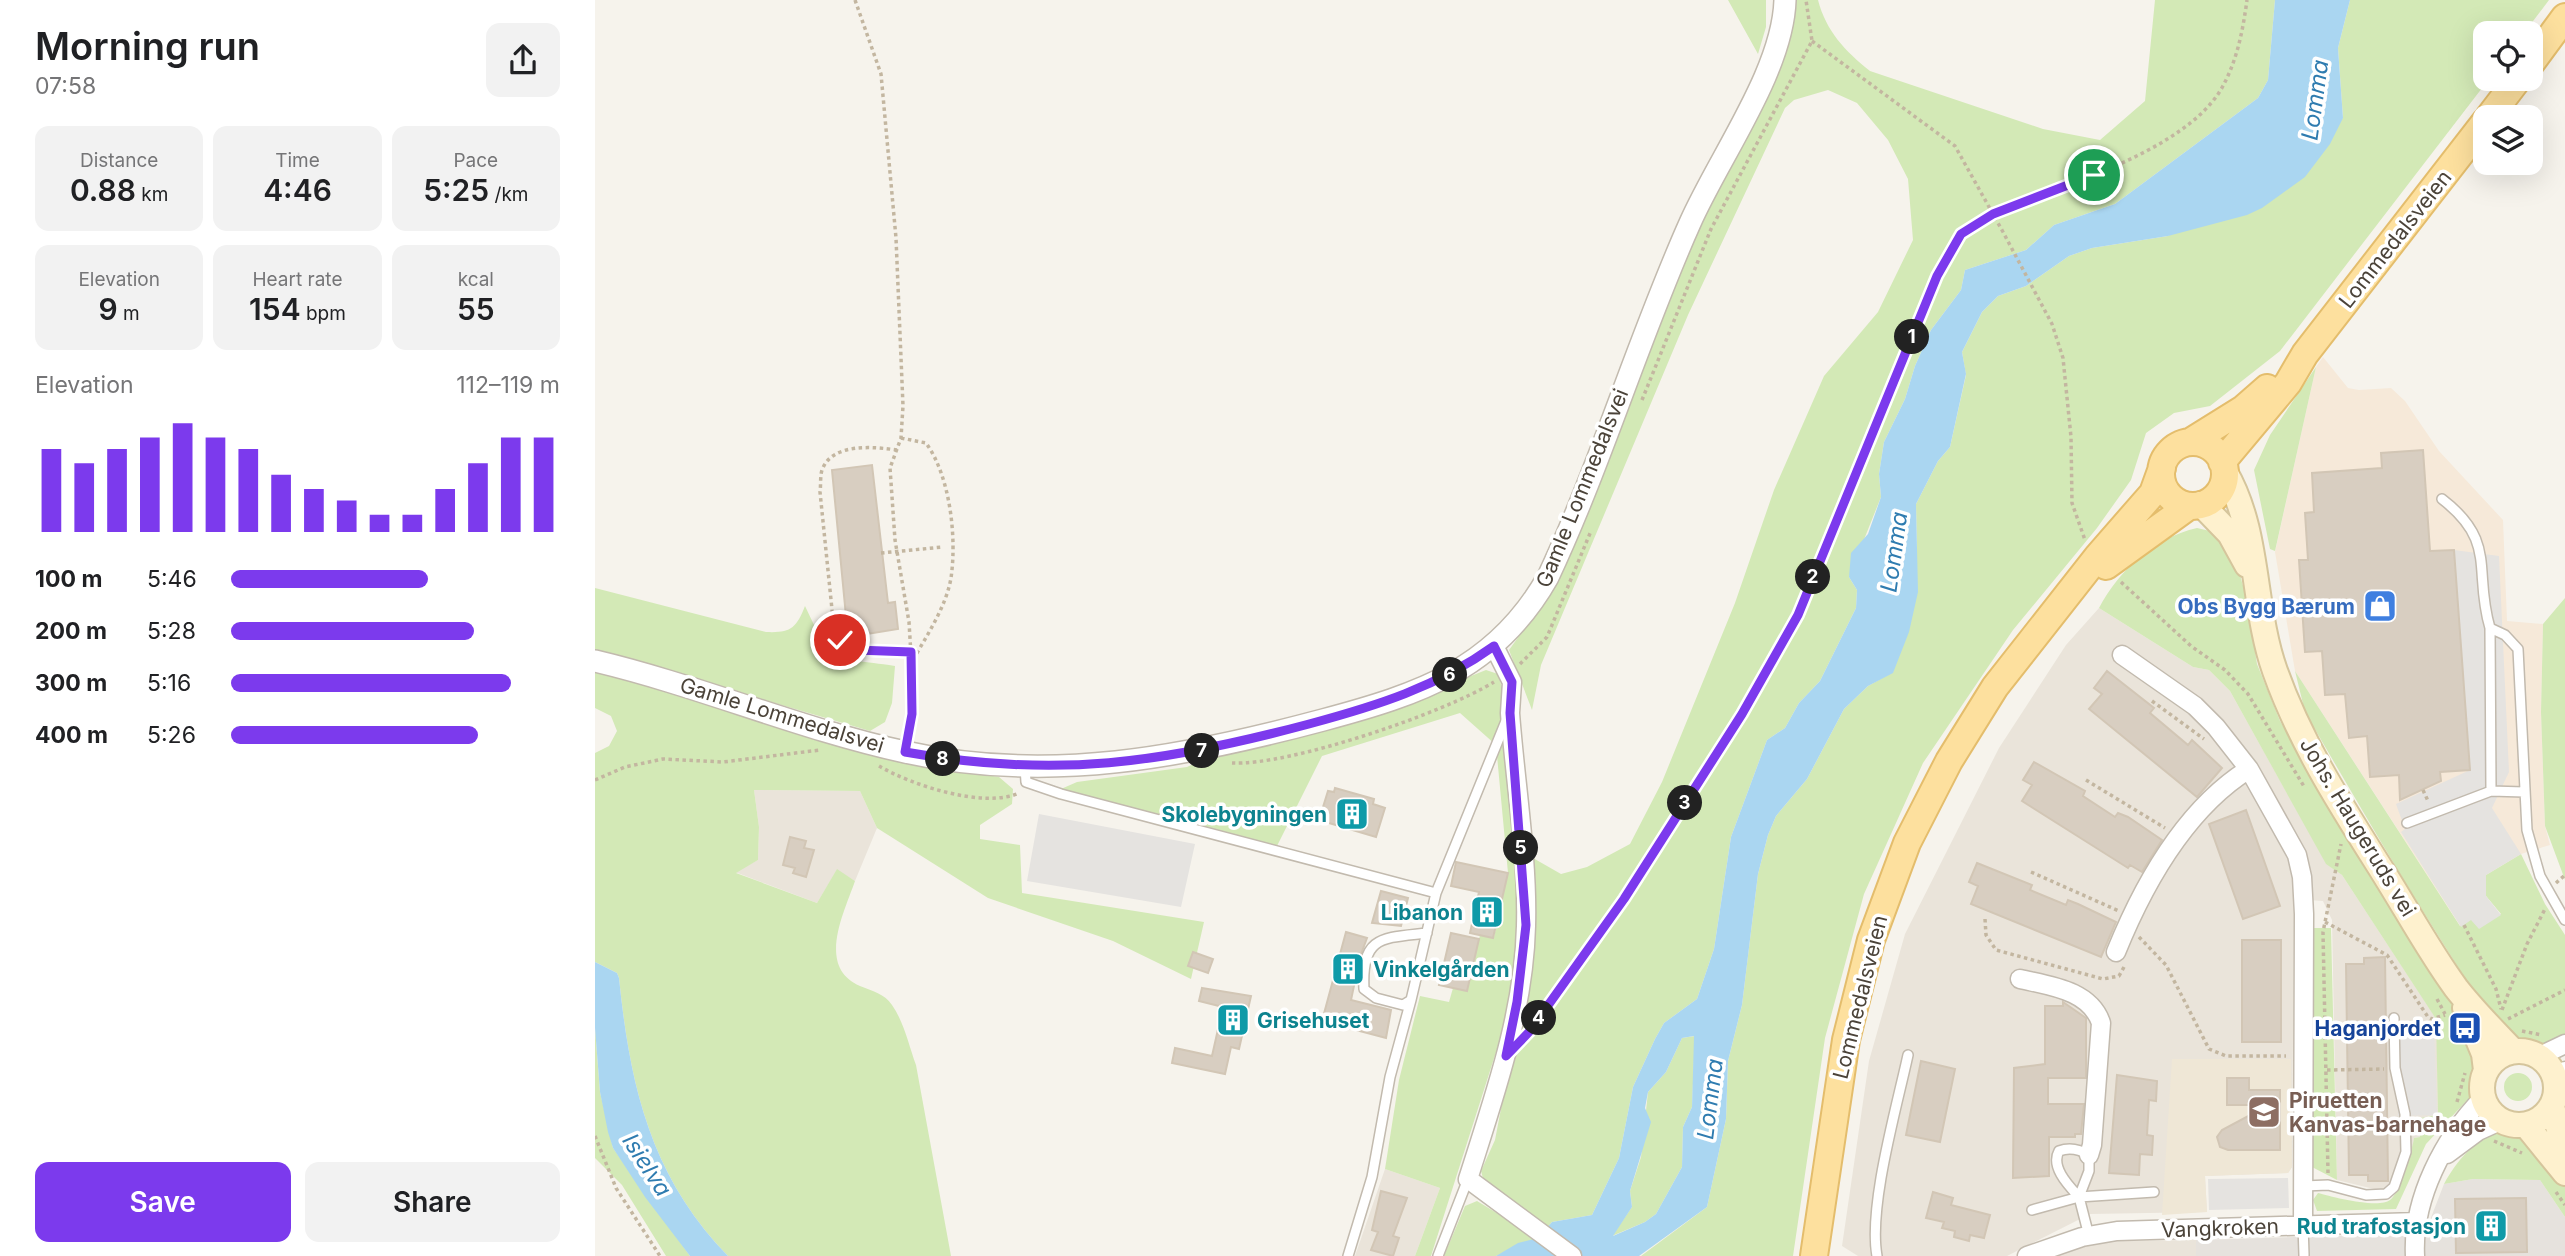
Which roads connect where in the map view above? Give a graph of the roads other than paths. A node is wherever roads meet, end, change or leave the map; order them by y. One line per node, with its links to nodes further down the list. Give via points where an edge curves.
1 (1785, 0): 16 (street, Gamle Lommedalsvei, via 1783,28 1772,60 1690,223 1557,557 1532,606)
2 (2565, 17): 3 (main road)
3 (2543, 47)
4 (2509, 91): 5 (main road)
5 (2498, 105)
6 (2473, 138): 7 (main road, Lommedalsveien)
7 (2305, 355): 8 (main road, Lommedalsveien, via 2243,409); 9 (main road, Lommedalsveien)
8 (2190, 442): 9 (main road, via 2207,446); 10 (main road, via 2168,455)
9 (2224, 467): 12 (main road, via 2220,492); 13 (main road, Johs. Haugeruds vei, via 2238,493 2248,528)
10 (2162, 468): 12 (main road, via 2170,495); 14 (main road, Lommedalsveien, via 2153,493)
11 (2442, 499): 15 (lane, via 2475,531)
12 (2195, 505): 13 (main road, Johs. Haugeruds vei, via 2230,534); 14 (main road, Lommedalsveien)
13 (2254, 578): 30 (main road, Johs. Haugeruds vei, via 2274,669 2302,737 2327,785)
14 (2079, 585): 59 (main road, Lommedalsveien, via 2035,635 1975,717 1928,800 1893,876 1871,940 1846,1040)
15 (2490, 628): 22 (lane); 23 (lane, via 2518,649)
16 (1494, 646): 19 (street, via 1509,673); 21 (street, Gamle Lommedalsvei, via 1450,676 1378,705 1257,738)
17 (2122, 655): 20 (street, via 2195,706)
18 (595, 661): 21 (street, Gamle Lommedalsvei, via 905,752)
19 (1510, 713): 25 (lane); 47 (street, via 1526,925 1506,1056)
20 (2249, 769): 28 (street, via 2211,796 2178,836); 48 (street, via 2297,855 2302,877)
21 (1030, 776): 25 (lane)
22 (2491, 791): 23 (lane); 24 (lane)
23 (2524, 792): 26 (lane, via 2531,852)
24 (2407, 823)
25 (1436, 893): 27 (lane)
26 (2565, 920)
27 (1427, 933): 31 (lane); 31 (lane, via 1383,938 1371,946 1363,974 1364,989 1376,998 1403,1005)
28 (2116, 952)
29 (2020, 979): 44 (street, via 2078,996 2096,1009 2101,1023)
30 (2457, 988): 33 (main road, Johs. Haugeruds vei); 37 (main road, Johs. Haugeruds vei, via 2484,1054)
31 (1411, 1000): 56 (lane, via 1390,1077 1372,1177)
32 (2394, 1018): 48 (lane, via 2406,1152 2395,1186 2386,1194 2365,1195 2328,1185)
33 (2515, 1040): 35 (main road, via 2527,1051); 37 (main road, via 2501,1055)
34 (2565, 1044): 35 (street)
35 (2544, 1045): 38 (main road, via 2551,1068)
36 (1908, 1055): 60 (lane, via 1879,1199 1874,1232)
37 (2476, 1065): 39 (main road)
38 (2561, 1075): 40 (main road)
39 (2483, 1098): 41 (main road); 45 (street, via 2464,1117)
40 (2552, 1107): 42 (main road, via 2538,1121); 43 (main road)
41 (2500, 1121): 42 (main road); 45 (street)
42 (2526, 1125): 46 (main road)
43 (2565, 1149)
44 (2089, 1155): 50 (lane, via 2089,1171); 50 (lane, via 2080,1149 2065,1149 2056,1156 2065,1182)
45 (2442, 1158): 52 (street, via 2425,1192)
46 (2565, 1173)
47 (1468, 1179): 57 (lane); 58 (street)
48 (2304, 1186): 53 (street)
49 (2154, 1192): 50 (lane)
50 (2079, 1197): 51 (lane); 54 (lane)
51 (2032, 1210)
52 (2417, 1223): 53 (street, Vangkroken); 62 (street)
53 (2303, 1225): 54 (street, Vangkroken, via 2117,1231); 55 (lane)
54 (2089, 1236): 61 (street, Vangkroken)
55 (2304, 1255)
56 (1348, 1256)
57 (1438, 1256)
58 (1572, 1256)
59 (1814, 1256)
60 (1877, 1256)
61 (2027, 1256)
62 (2415, 1256)

